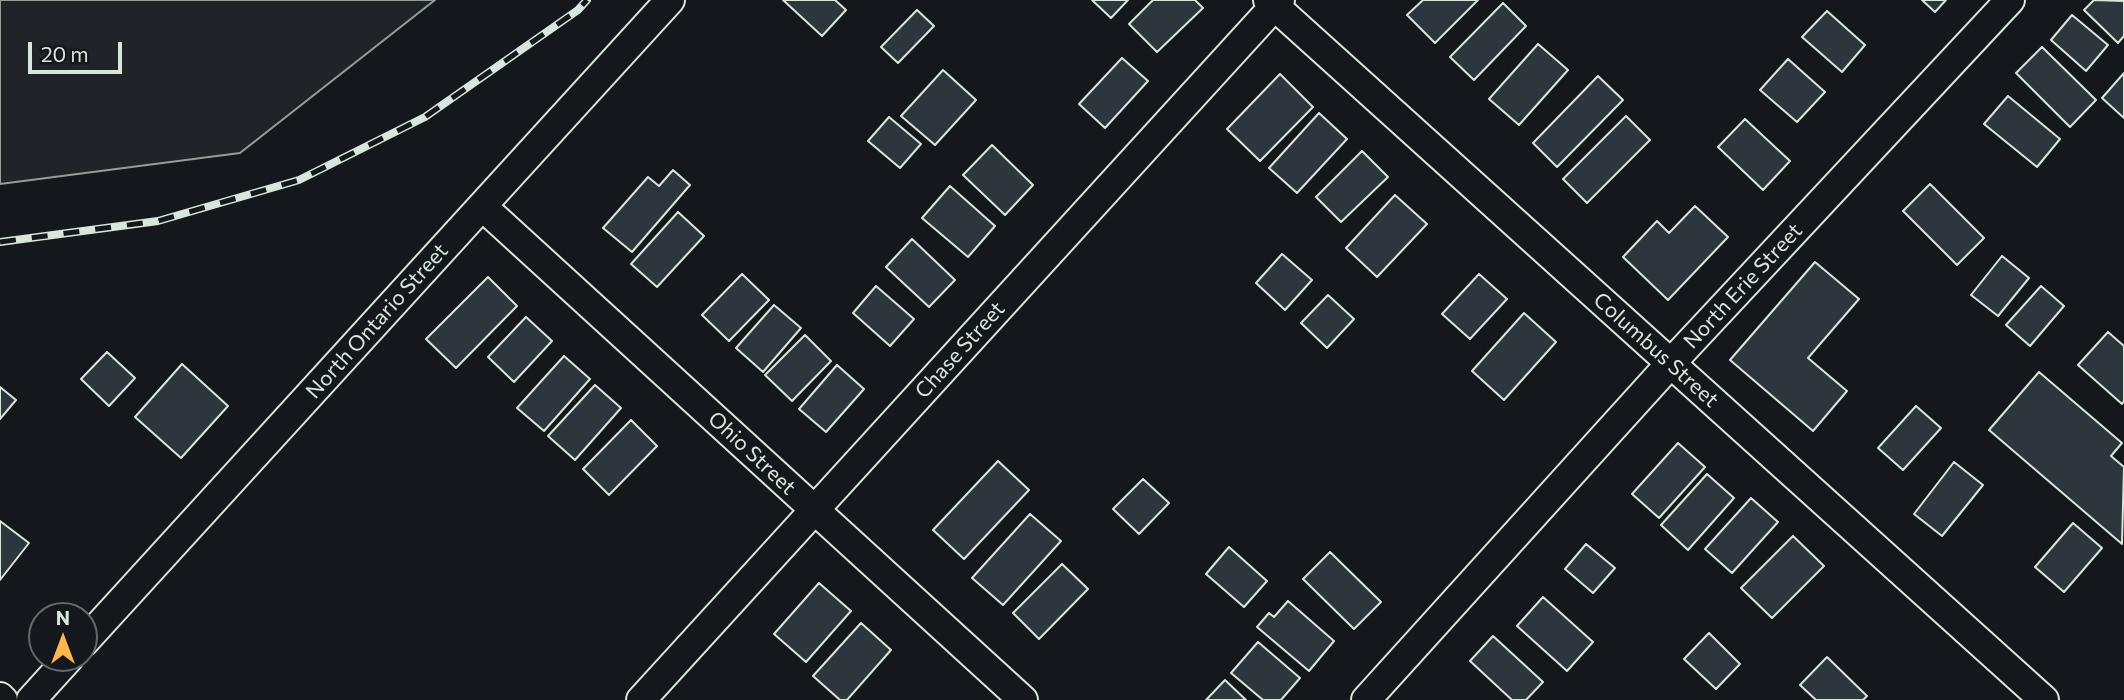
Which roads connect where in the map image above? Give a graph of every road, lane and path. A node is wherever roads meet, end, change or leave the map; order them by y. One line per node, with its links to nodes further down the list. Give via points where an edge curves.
1 (670, 0): 4 (street, North Ontario Street)
2 (2010, 0): 5 (street, North Erie Street)
3 (1274, 2): 5 (street, Columbus Street); 6 (street, Chase Street)
4 (482, 206): 6 (street, Ohio Street); 7 (street, North Ontario Street)
5 (1671, 363): 12 (street, North Erie Street); 13 (street, Columbus Street)
6 (814, 510): 10 (street, Chase Street); 11 (street, Ohio Street)
7 (98, 627)
8 (56, 672): 9 (street)
9 (31, 700)
10 (641, 700)
11 (1023, 700)
12 (1366, 700)
13 (2044, 700)

